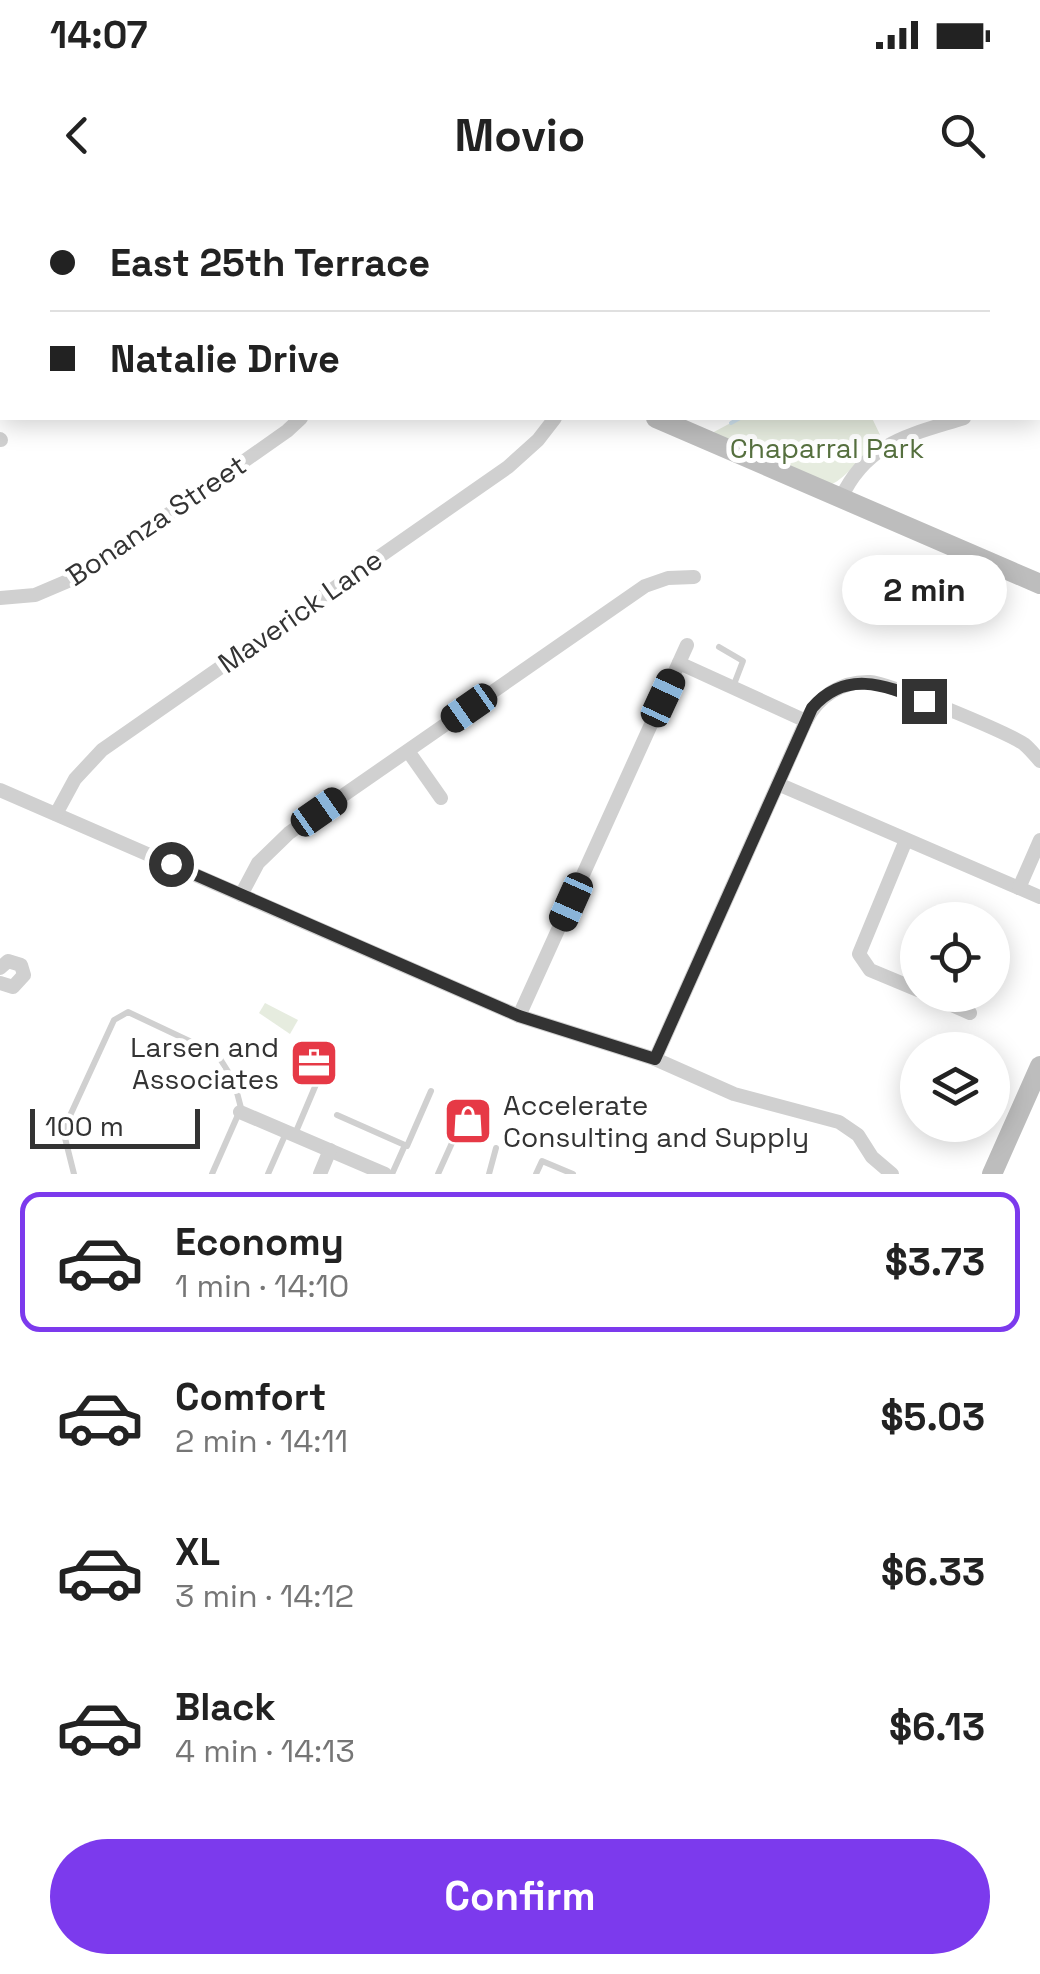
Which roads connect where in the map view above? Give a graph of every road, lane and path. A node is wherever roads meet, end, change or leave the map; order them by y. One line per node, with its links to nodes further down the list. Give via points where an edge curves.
1 (299, 420): 8 (street, Bonanza Street, via 82,575 34,595)
2 (554, 420): 19 (street, Maverick Lane, via 508,467 102,750)
3 (664, 420): 5 (street)
4 (959, 420): 5 (street, via 882,448 855,472)
5 (841, 498): 7 (street)
6 (694, 577): 14 (street, via 645,586)
7 (1040, 584)
8 (0, 598)
9 (687, 645): 11 (street)
10 (720, 646): 12 (lane, via 743,660)
11 (679, 664): 12 (street); 28 (street)
12 (733, 688): 13 (street)
13 (806, 721): 15 (street, via 830,692 880,683 1015,739); 16 (street)
14 (408, 751): 18 (street); 23 (street, via 270,849)
15 (1040, 761)
16 (778, 784): 20 (street); 29 (street)
17 (0, 790): 19 (street)
18 (442, 798)
19 (56, 814): 23 (street)
20 (906, 840): 22 (street); 26 (street, via 859,954 870,970)
21 (1040, 840): 22 (street)
22 (1020, 888): 24 (street)
23 (242, 895): 28 (street)
24 (1040, 898)
25 (0, 968): 27 (street, via 14,962 24,975 13,986)
26 (900, 982)
27 (0, 984)
28 (519, 1016): 29 (street)
29 (655, 1059): 49 (street, via 734,1094 839,1122)
30 (1040, 1066): 50 (street)
31 (320, 1075): 35 (lane)
32 (431, 1091): 37 (lane)
33 (240, 1112): 35 (street); 40 (lane, via 234,1081 217,1054 133,1013 122,1014 68,1120); 41 (lane)
34 (337, 1116): 37 (lane)
35 (291, 1133): 39 (street); 42 (lane)
36 (456, 1134): 45 (lane)
37 (404, 1145): 44 (lane)
38 (496, 1148): 46 (lane)
39 (330, 1150): 43 (street); 44 (street)
40 (74, 1174)
41 (212, 1174)
42 (268, 1174)
43 (320, 1174)
44 (389, 1174)
45 (438, 1174)
46 (489, 1174)
47 (536, 1174): 48 (lane, via 542,1160)
48 (573, 1174)
49 (892, 1174)
50 (992, 1174)

